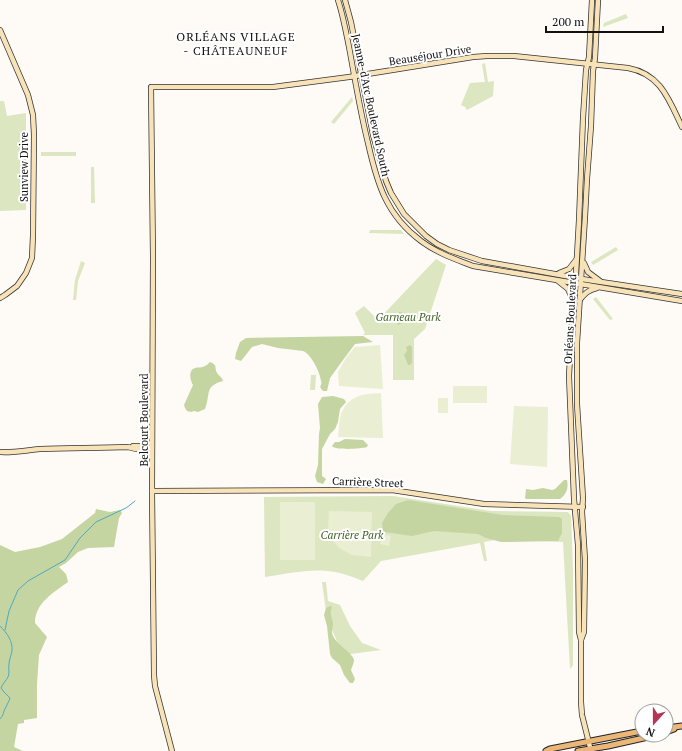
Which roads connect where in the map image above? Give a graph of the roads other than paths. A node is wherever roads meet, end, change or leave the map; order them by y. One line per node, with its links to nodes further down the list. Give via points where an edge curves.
1 (338, 0): 9 (main road, Jeanne-d'Arc Boulevard South)
2 (346, 0): 8 (main road, Jeanne-d'Arc Boulevard South)
3 (592, 0): 6 (main road, Orléans Boulevard)
4 (598, 0): 7 (main road, Orléans Boulevard)
5 (0, 30): 25 (main road, Sunview Drive, via 28,95 34,135 32,258 17,286)
6 (588, 64): 7 (main road, Beauséjour Drive); 8 (main road, Beauséjour Drive, via 514,56 487,56); 12 (main road, Orléans Boulevard)
7 (594, 64): 11 (main road, Beauséjour Drive, via 633,69 653,78 666,94); 13 (main road, Orléans Boulevard)
8 (362, 74): 9 (main road, Beauséjour Drive); 16 (main road, Jeanne-d'Arc Boulevard South, via 373,135 386,181 404,214 426,236 442,247 475,260)
9 (354, 76): 10 (main road, Beauséjour Drive, via 268,88); 19 (main road, Jeanne-d'Arc Boulevard South, via 379,184 387,202 410,232 440,254 473,266)
10 (151, 87): 29 (main road, Belcourt Boulevard, via 153,281)
11 (682, 127)
12 (581, 171): 13 (main road); 14 (main road, Orléans Boulevard)
13 (588, 171): 15 (main road, Orléans Boulevard)
14 (577, 258): 16 (main road, via 569,269); 17 (main road, Orléans Boulevard)
15 (583, 260): 18 (main road, Orléans Boulevard); 20 (main road, via 588,272)
16 (555, 274): 17 (main road, Jeanne-d'Arc Boulevard South)
17 (575, 277): 18 (main road, Jeanne-d'Arc Boulevard South); 21 (main road, Orléans Boulevard)
18 (581, 279): 20 (main road, Jeanne-d'Arc Boulevard South); 22 (main road, Orléans Boulevard)
19 (555, 280): 21 (main road, Jeanne-d'Arc Boulevard South); 26 (main road, via 568,289)
20 (601, 282): 24 (main road, Jeanne-d'Arc Boulevard South)
21 (574, 283): 22 (main road, Jeanne-d'Arc Boulevard South); 26 (main road, Orléans Boulevard)
22 (581, 285): 23 (main road, Jeanne-d'Arc Boulevard South); 27 (main road, Orléans Boulevard)
23 (601, 288): 27 (main road, via 589,290); 28 (main road, Jeanne-d'Arc Boulevard South)
24 (682, 294)
25 (0, 298)
26 (573, 300): 32 (main road, Orléans Boulevard, via 569,376)
27 (579, 301): 33 (main road, Orléans Boulevard, via 576,388)
28 (682, 301)
29 (150, 448): 30 (main road, via 85,447); 31 (main road, Belcourt Boulevard)
30 (0, 452)
31 (152, 491): 32 (main road, Carrière Street, via 392,490 485,504); 39 (main road, Belcourt Boulevard, via 154,686)
32 (575, 506): 33 (main road, Carrière Street); 34 (main road, Orléans Boulevard, via 578,544 578,632)
33 (583, 507): 34 (main road, Orléans Boulevard, via 584,632)
34 (581, 640): 37 (main road, Orléans Boulevard, via 581,702)
35 (634, 733): 37 (main road)
36 (634, 740): 38 (main road)
37 (588, 742): 38 (main road, Orléans Boulevard); 40 (main road)
38 (590, 750): 41 (main road)
39 (172, 751)
40 (546, 751)
41 (578, 751)

